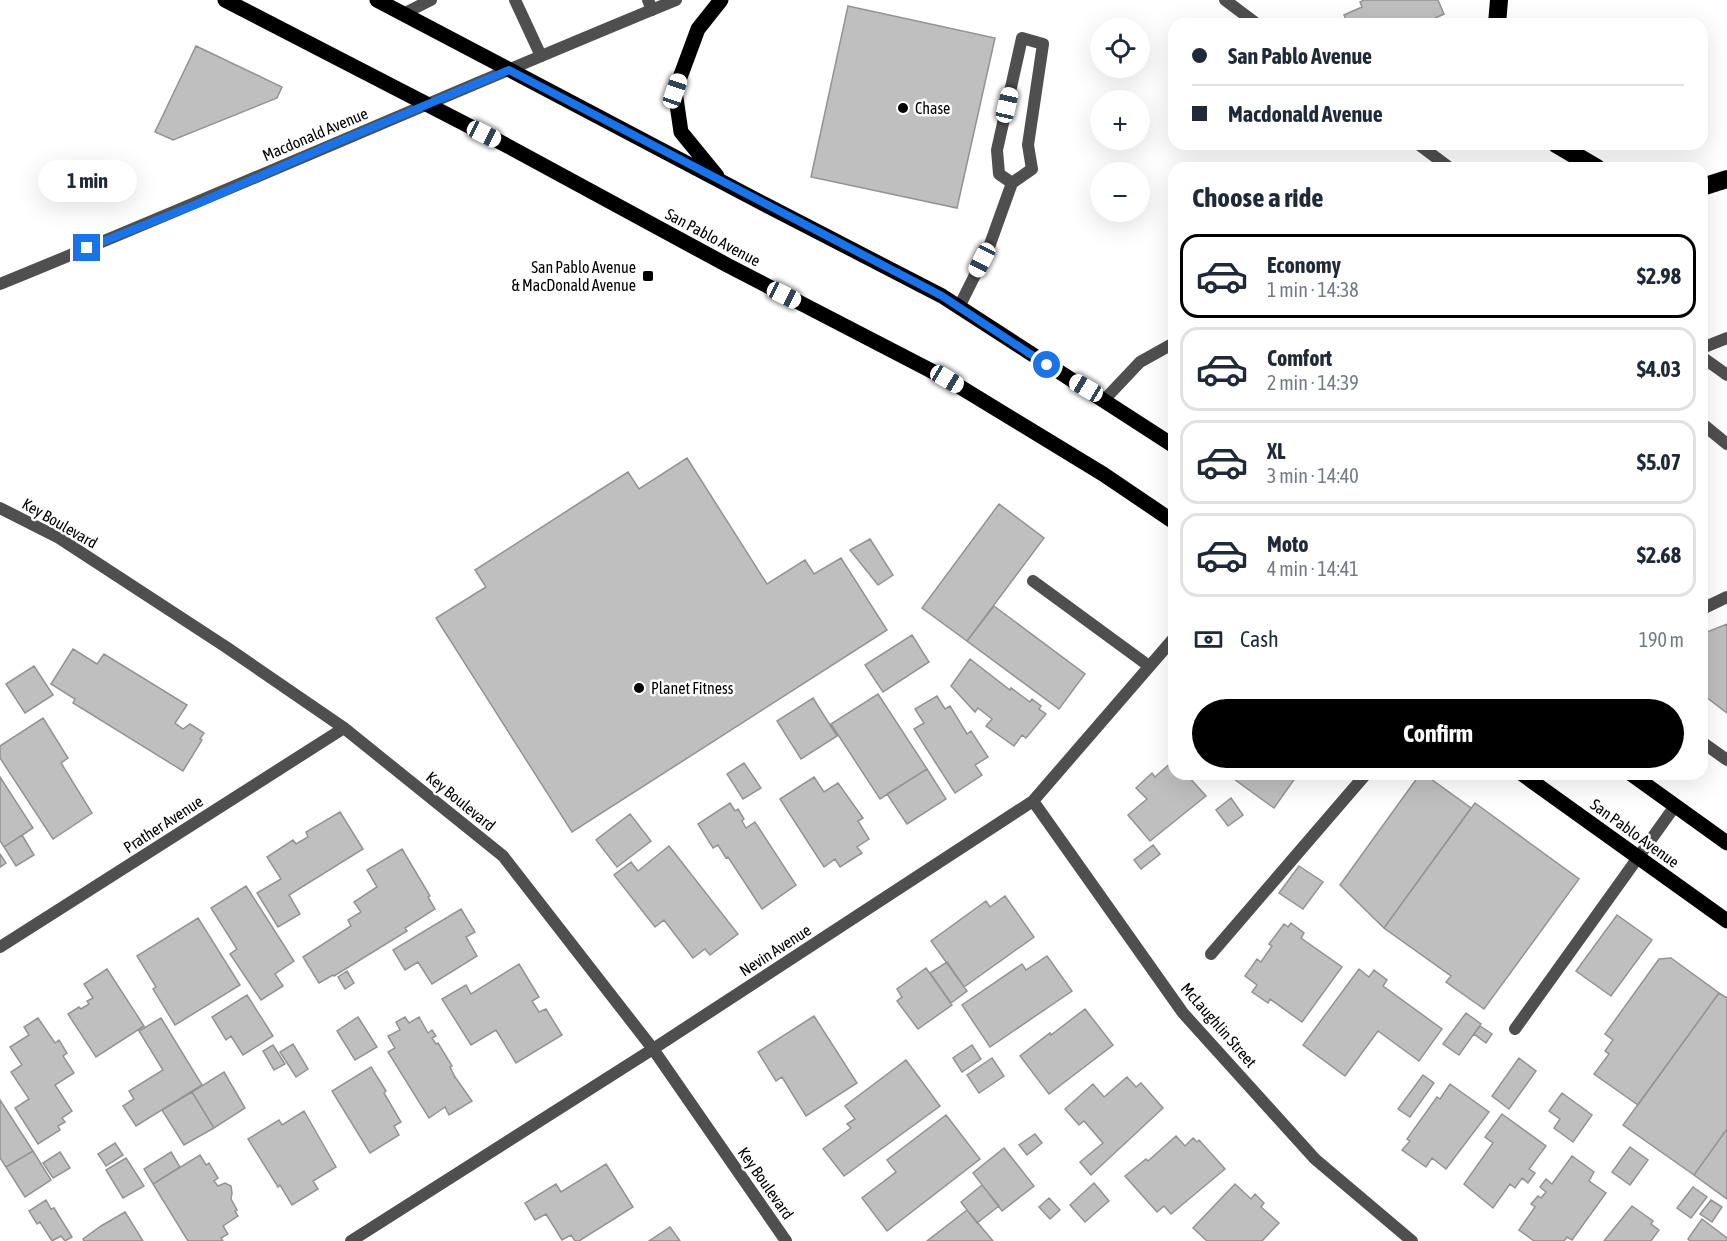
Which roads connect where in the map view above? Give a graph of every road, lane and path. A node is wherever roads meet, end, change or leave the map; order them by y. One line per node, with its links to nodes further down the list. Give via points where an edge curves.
1 (225, 0): 15 (main road, San Pablo Avenue)
2 (377, 0): 10 (main road)
3 (431, 0): 10 (street)
4 (516, 0): 13 (street)
5 (676, 0): 9 (street, Macdonald Avenue)
6 (721, 0): 21 (main road, via 698,29 675,91 681,132)
7 (1225, 0): 11 (street)
8 (1498, 0): 12 (highway)
9 (650, 5): 13 (street, Macdonald Avenue)
10 (403, 14): 14 (main road)
11 (1249, 18)
12 (1497, 18)
13 (541, 56): 14 (street, Macdonald Avenue)
14 (509, 70): 15 (street, Macdonald Avenue); 21 (main road)
15 (427, 105): 24 (street, Macdonald Avenue); 36 (main road, San Pablo Avenue, via 947,379)
16 (1426, 150): 18 (street)
17 (1566, 150): 19 (highway)
18 (1442, 162)
19 (1586, 162)
20 (1727, 179): 23 (highway)
21 (720, 181): 25 (main road)
22 (1012, 183): 22 (street, via 999,174 997,150 1022,38 1043,44 1028,145 1032,169); 25 (street, via 989,247)
23 (1708, 185)
24 (0, 284)
25 (959, 307): 31 (main road)
26 (1727, 338): 28 (street)
27 (1168, 346): 31 (street, via 1140,362)
28 (1708, 346)
29 (1708, 361): 30 (street)
30 (1727, 375)
31 (1105, 399): 33 (main road)
32 (1708, 428): 34 (street)
33 (1168, 442)
34 (1727, 444)
35 (0, 508): 42 (street, Key Boulevard, via 59,538)
36 (1168, 518)
37 (1033, 581): 41 (street)
38 (1727, 597): 39 (street)
39 (1708, 606)
40 (1168, 645): 41 (street, Nevin Avenue)
41 (1149, 666): 48 (street, Nevin Avenue)
42 (344, 728): 53 (street, Prather Avenue); 56 (street, Key Boulevard, via 503,856)
43 (1708, 746): 44 (street)
44 (1727, 760)
45 (1361, 780): 54 (street)
46 (1530, 780): 51 (main road, San Pablo Avenue)
47 (1639, 780): 49 (main road)
48 (1033, 801): 56 (street, Nevin Avenue); 59 (street, McLaughlin Street, via 1183,1013 1315,1159)
49 (1676, 806): 50 (main road); 51 (street)
50 (1727, 843)
51 (1638, 857): 52 (main road, San Pablo Avenue); 55 (street)
52 (1727, 921)
53 (0, 947)
54 (1211, 954)
55 (1515, 1029)
56 (653, 1049): 57 (street, Nevin Avenue); 58 (street, Key Boulevard)
57 (351, 1241)
58 (786, 1241)
59 (1413, 1241)

